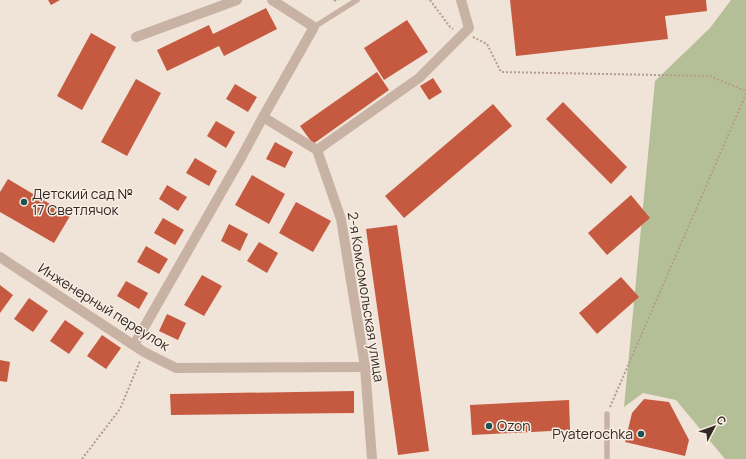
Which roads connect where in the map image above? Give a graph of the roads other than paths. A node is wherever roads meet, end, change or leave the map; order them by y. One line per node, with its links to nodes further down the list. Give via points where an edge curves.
1 (238, 0): 6 (street)
2 (272, 0): 5 (street)
3 (357, 0): 5 (lane)
4 (461, 0): 8 (street, via 469,28 419,78)
5 (314, 27): 7 (street)
6 (136, 37)
7 (263, 117): 8 (street); 10 (street)
8 (317, 150): 11 (street, 2-я Комсомольская улица, via 341,218)
9 (0, 257): 10 (street, Инженерный переулок)
10 (134, 345): 11 (street, Инженерный переулок, via 176,368)
11 (365, 367): 13 (street, 2-я Комсомольская улица)
12 (607, 414): 14 (lane)
13 (372, 459)
14 (607, 459)

